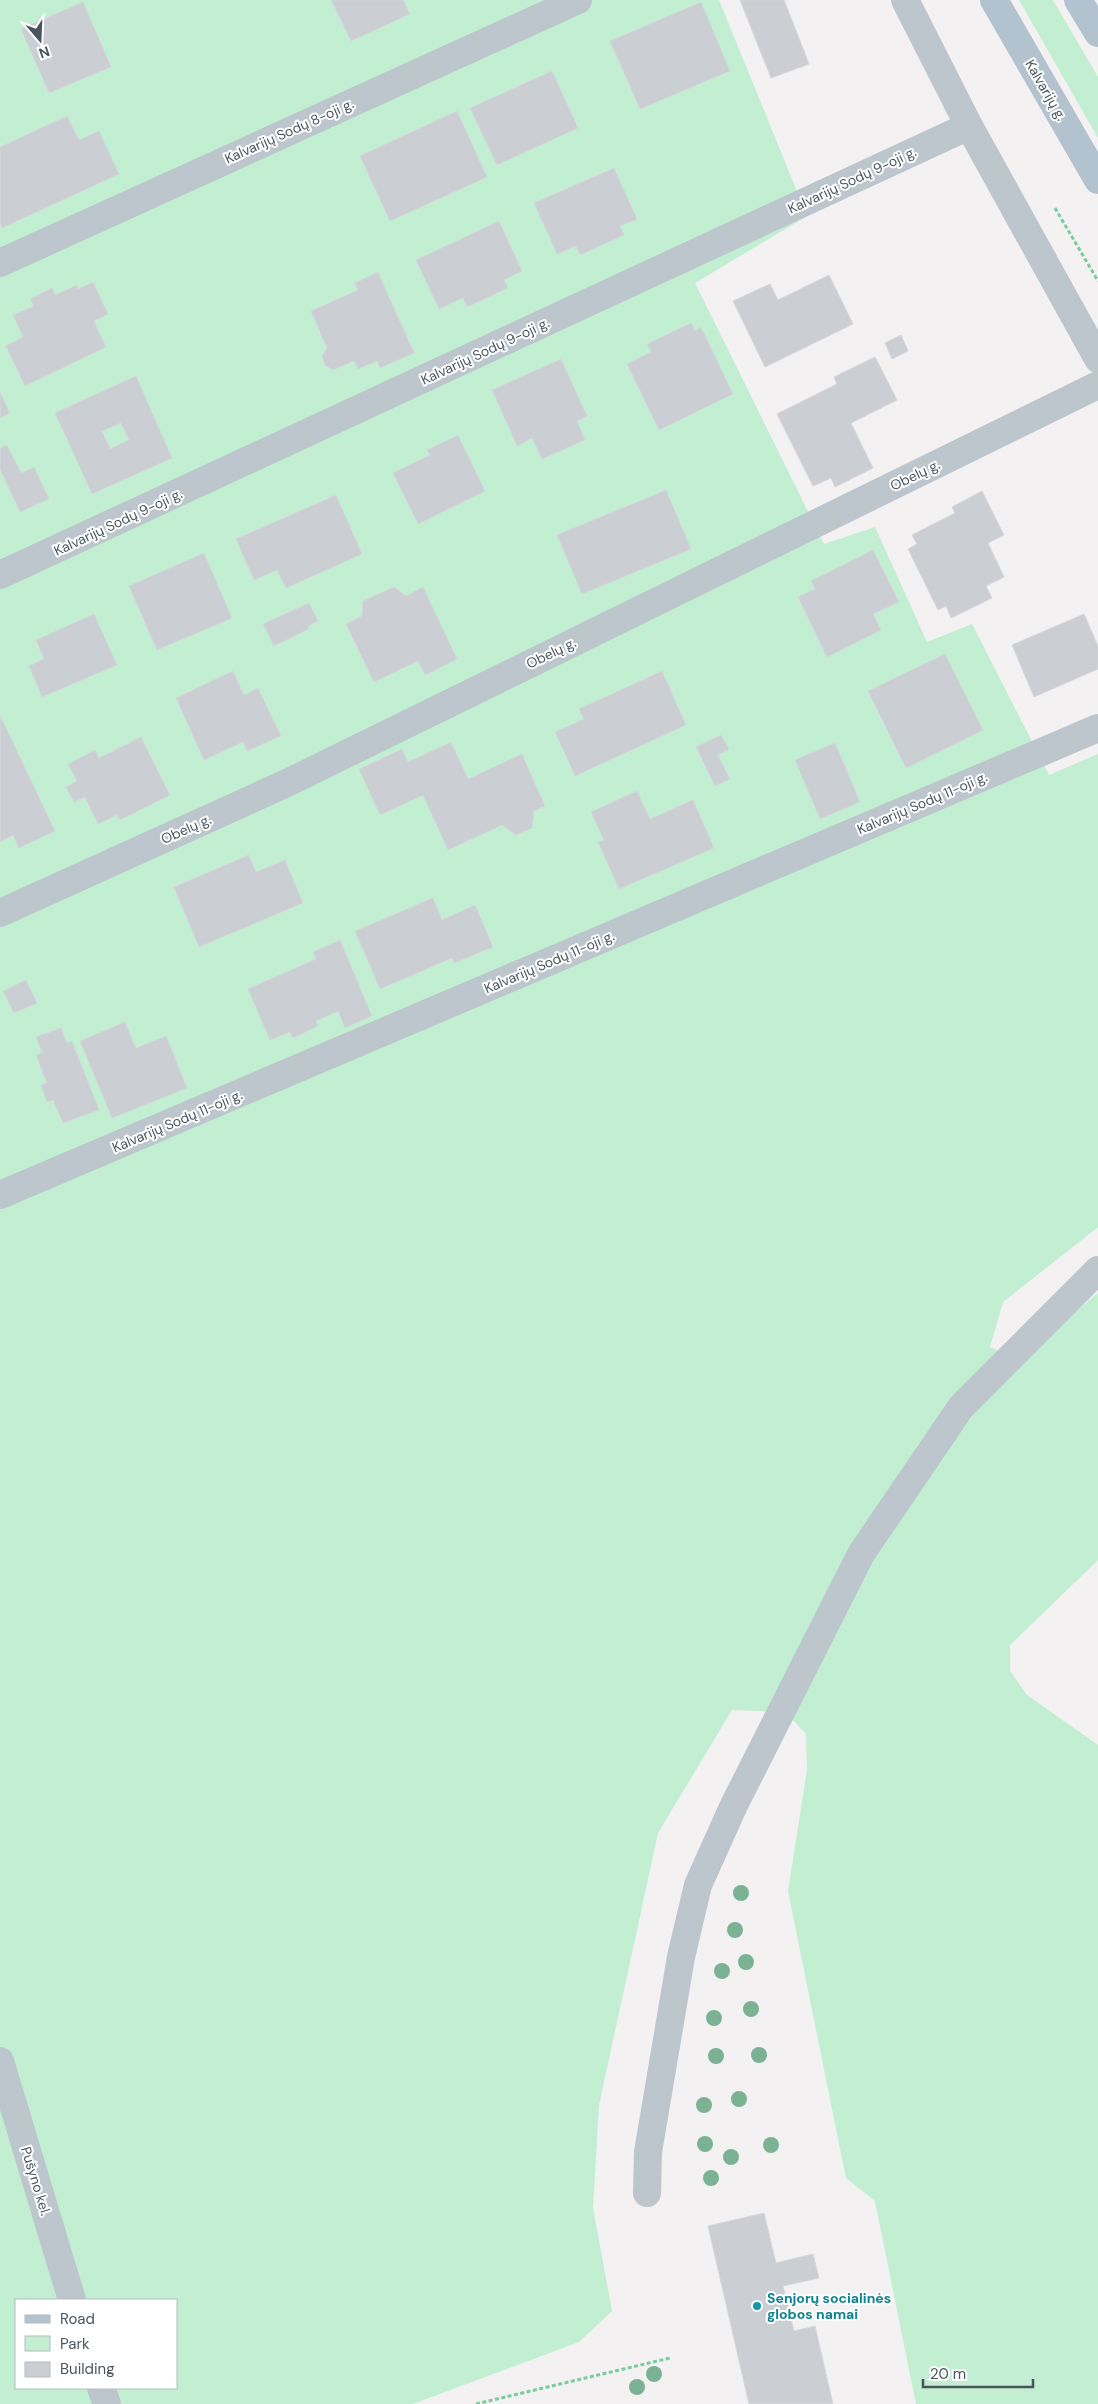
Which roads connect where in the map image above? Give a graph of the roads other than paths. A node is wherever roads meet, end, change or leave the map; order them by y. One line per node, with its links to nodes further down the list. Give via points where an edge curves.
1 (578, 0): 8 (street, Kalvarijų Sodų 8-oji g.)
2 (905, 0): 6 (street)
3 (994, 0): 7 (main road, Kalvarijų g.)
4 (1078, 0): 5 (main road)
5 (1098, 33)
6 (970, 126): 9 (street); 11 (street, Kalvarijų Sodų 9-oji g.)
7 (1098, 180)
8 (0, 263)
9 (1098, 359)
10 (1098, 385): 13 (street, Obelų g., via 287,783)
11 (0, 575)
12 (1098, 728): 14 (street, Kalvarijų Sodų 11-oji g.)
13 (0, 913)
14 (0, 1195)
15 (1098, 1270): 17 (street, via 961,1407 861,1554 734,1805 698,1885 681,1957 648,2152)
16 (0, 2061): 18 (street, Pušyno kel.)
17 (647, 2193)
18 (72, 2299)
19 (101, 2389): 20 (street)
20 (107, 2404)

